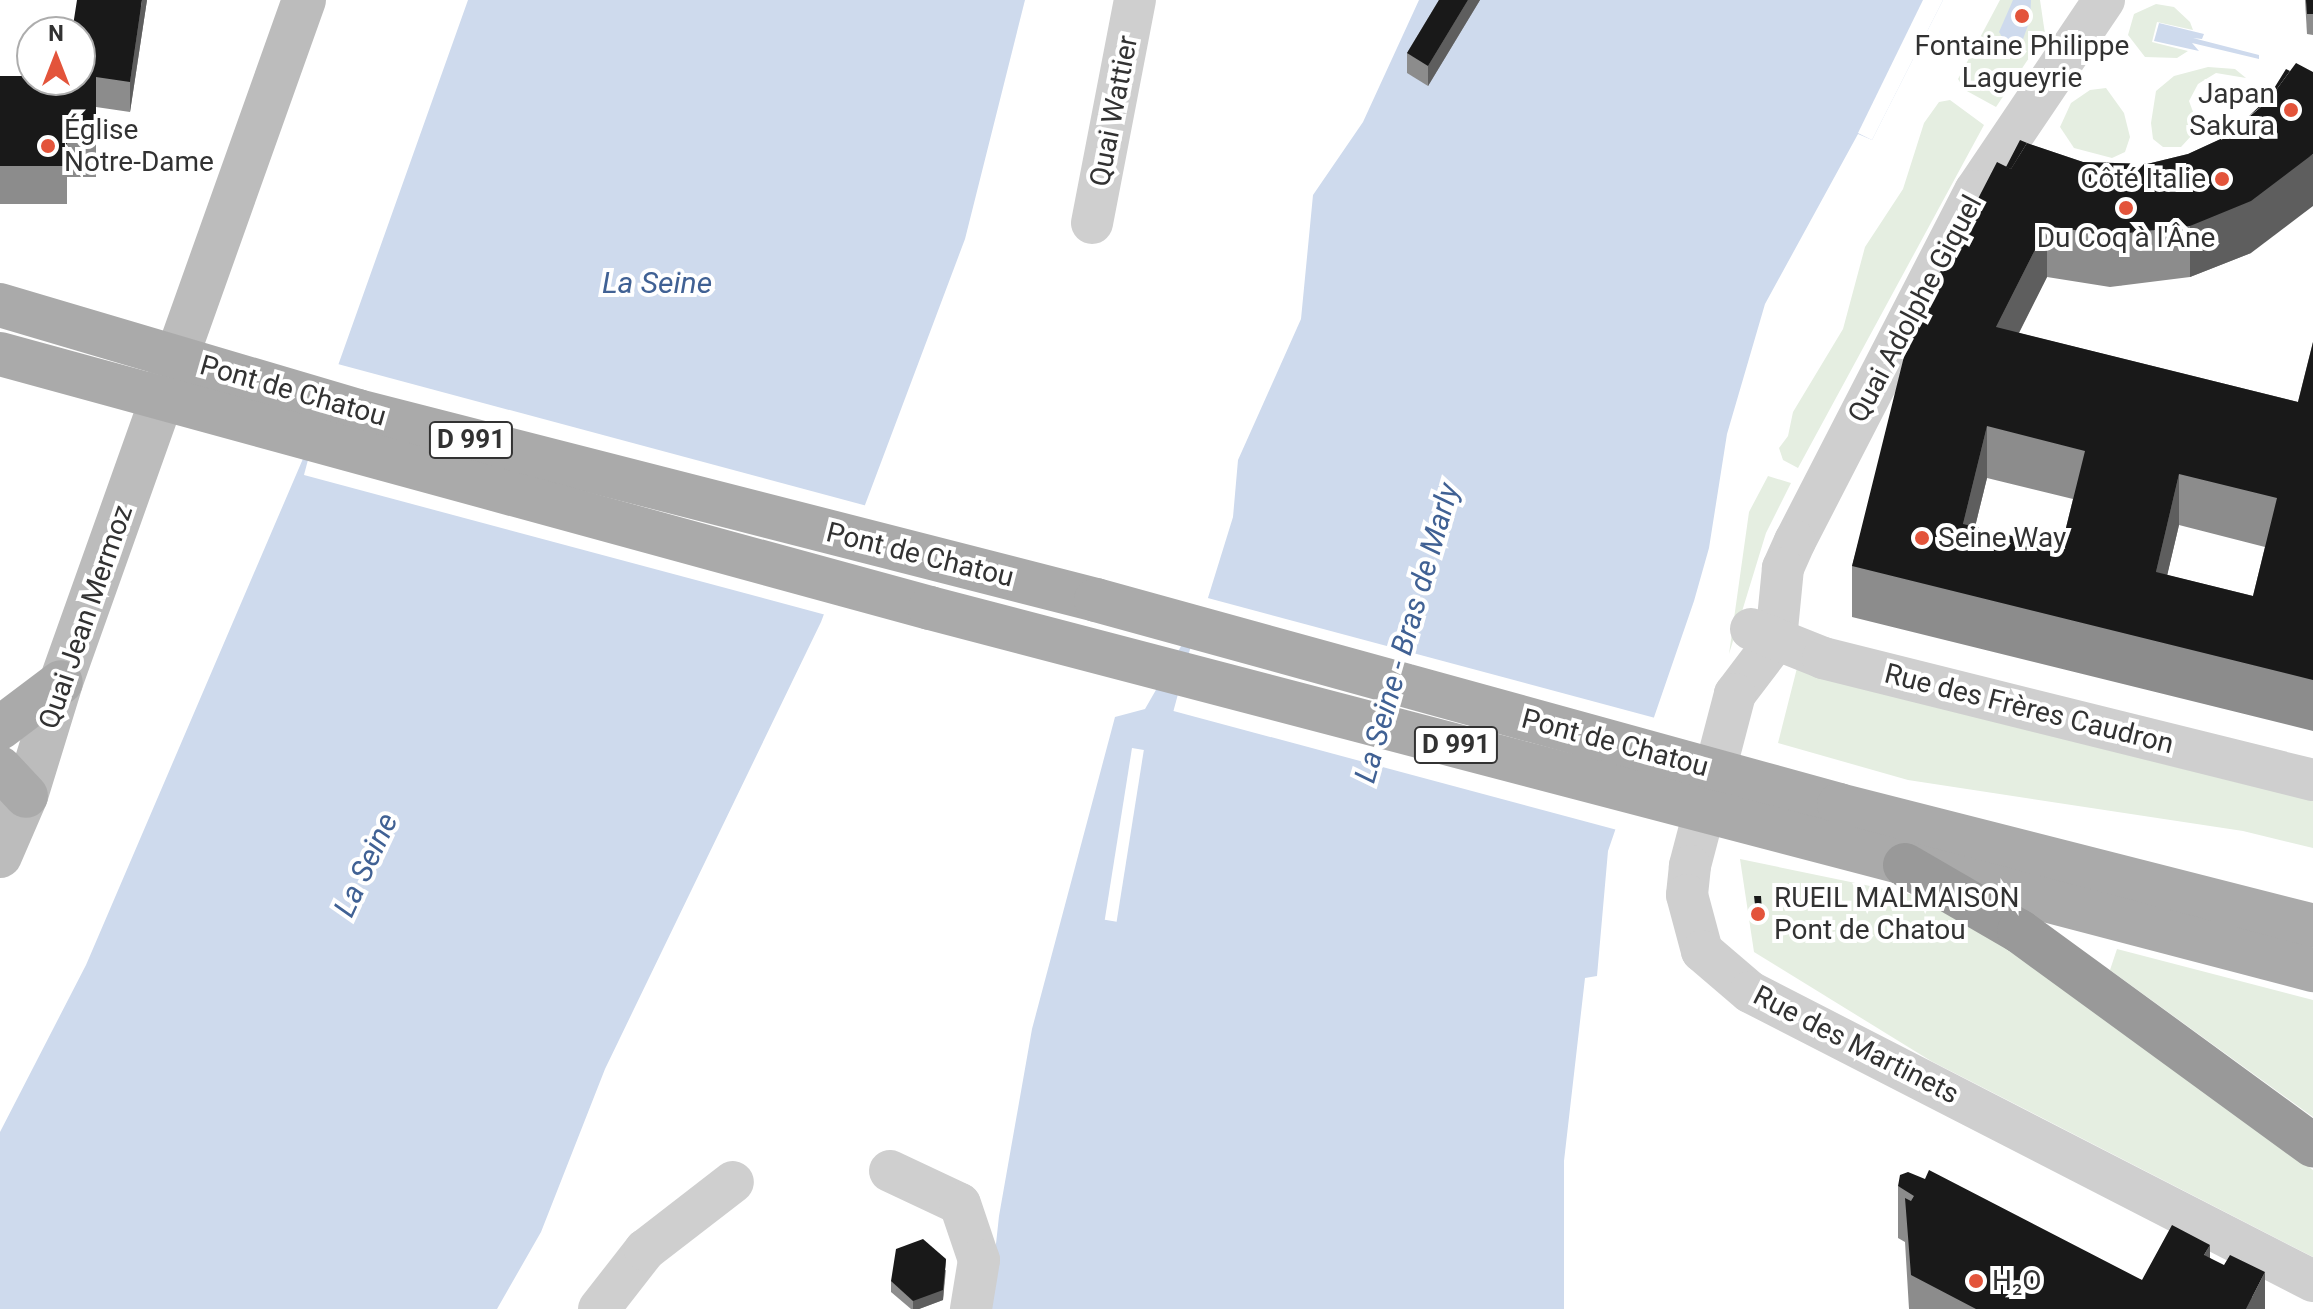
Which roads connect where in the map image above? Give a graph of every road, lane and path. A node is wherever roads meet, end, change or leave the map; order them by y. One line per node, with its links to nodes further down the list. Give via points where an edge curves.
1 (304, 0): 8 (main road, Quai Jean Mermoz)
2 (1135, 0): 4 (street, Quai Wattier)
3 (2104, 0): 7 (street, Quai Adolphe Giquel, via 1975,191 1795,541)
4 (1092, 223)
5 (0, 305): 12 (main road, Pont de Chatou / D 991, via 358,411 1096,600)
6 (0, 354): 12 (main road, Pont de Chatou / D 991, via 930,608)
7 (1762, 634): 10 (street, Rue des Frères Caudron, via 1823,658); 20 (street, Rue des Martinets, via 1735,694 1690,866 1687,895 1702,951 1750,992)
8 (61, 682): 9 (main road); 11 (main road, Quai Jean Mermoz)
9 (0, 728)
10 (2313, 780)
11 (13, 782): 13 (main road, Quai Jean Mermoz)
12 (1834, 824): 14 (main road, D 991); 15 (main road, D 991)
13 (0, 856)
14 (1905, 865): 16 (main road, D 991); 17 (highway, via 2019,931)
15 (2313, 926)
16 (2313, 970)
17 (2313, 1145)
18 (890, 1171): 22 (street, via 960,1204 979,1260)
19 (733, 1182): 21 (street, via 645,1250)
20 (2313, 1281)
21 (599, 1309)
22 (971, 1309)

